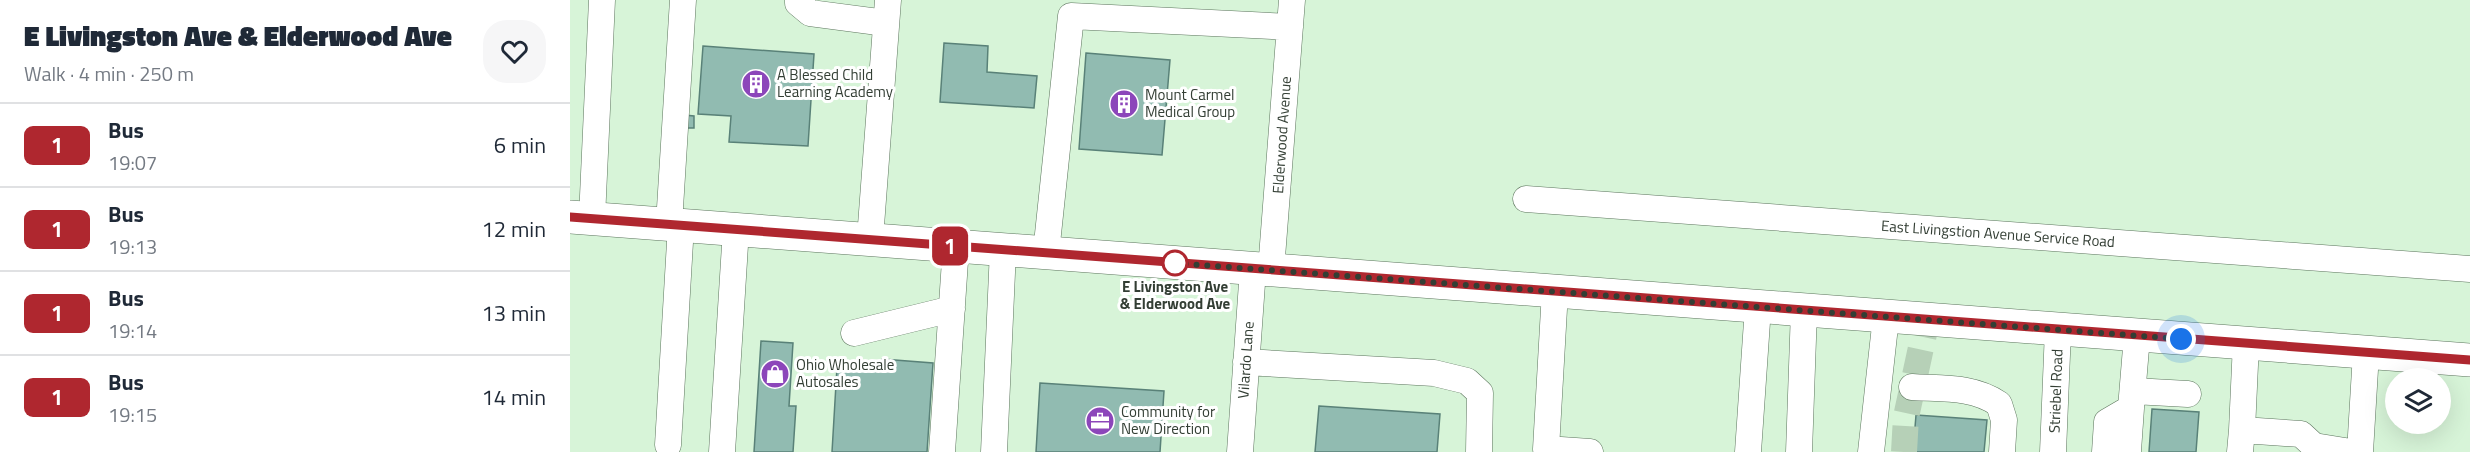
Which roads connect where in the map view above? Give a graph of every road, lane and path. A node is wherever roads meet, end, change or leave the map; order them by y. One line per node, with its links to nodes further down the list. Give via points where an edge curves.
1 (602, 0): 8 (street)
2 (682, 0): 9 (street)
3 (798, 0): 5 (street, via 810,13)
4 (1292, 0): 6 (street, Elderwood Avenue)
5 (887, 11): 11 (street)
6 (1290, 27): 14 (street, via 1071,16); 15 (street, Elderwood Avenue)
7 (1526, 199): 16 (street, East Livingstion Avenue Service Road)
8 (581, 218): 9 (main road)
9 (675, 225): 10 (main road); 33 (street)
10 (736, 229): 11 (main road); 35 (street)
11 (870, 239): 12 (main road)
12 (956, 246): 13 (main road); 19 (street)
13 (1003, 250): 14 (main road); 37 (street)
14 (1046, 253): 15 (main road)
15 (1262, 269): 17 (main road); 28 (street, Vilardo Lane)
16 (2470, 269)
17 (1555, 291): 18 (main road); 40 (street, via 1546,448)
18 (1758, 307): 20 (main road); 41 (street)
19 (952, 309): 23 (street); 36 (street)
20 (1804, 310): 21 (main road); 42 (street)
21 (1886, 317): 22 (main road); 43 (street)
22 (2058, 330): 24 (main road); 45 (street, Striebel Road)
23 (854, 333)
24 (2137, 336): 25 (main road); 31 (street)
25 (2246, 344): 26 (main road); 32 (street)
26 (2366, 352): 27 (main road); 48 (street)
27 (2470, 360)
28 (1246, 363): 38 (street, Vilardo Lane); 39 (street, via 1434,373 1467,381 1480,393)
29 (1912, 387): 44 (street, via 1970,391 1999,404 2004,420)
30 (2188, 394): 31 (street)
31 (2132, 399): 46 (street, via 2107,422)
32 (2241, 441): 34 (street, via 2301,434)
33 (668, 445)
34 (2313, 449): 47 (street)
35 (722, 452)
36 (942, 452)
37 (994, 452)
38 (1240, 452)
39 (1479, 452)
40 (1590, 452)
41 (1748, 452)
42 (1799, 452)
43 (1871, 452)
44 (2002, 452)
45 (2053, 452)
46 (2116, 452)
47 (2351, 452)
48 (2360, 452)

